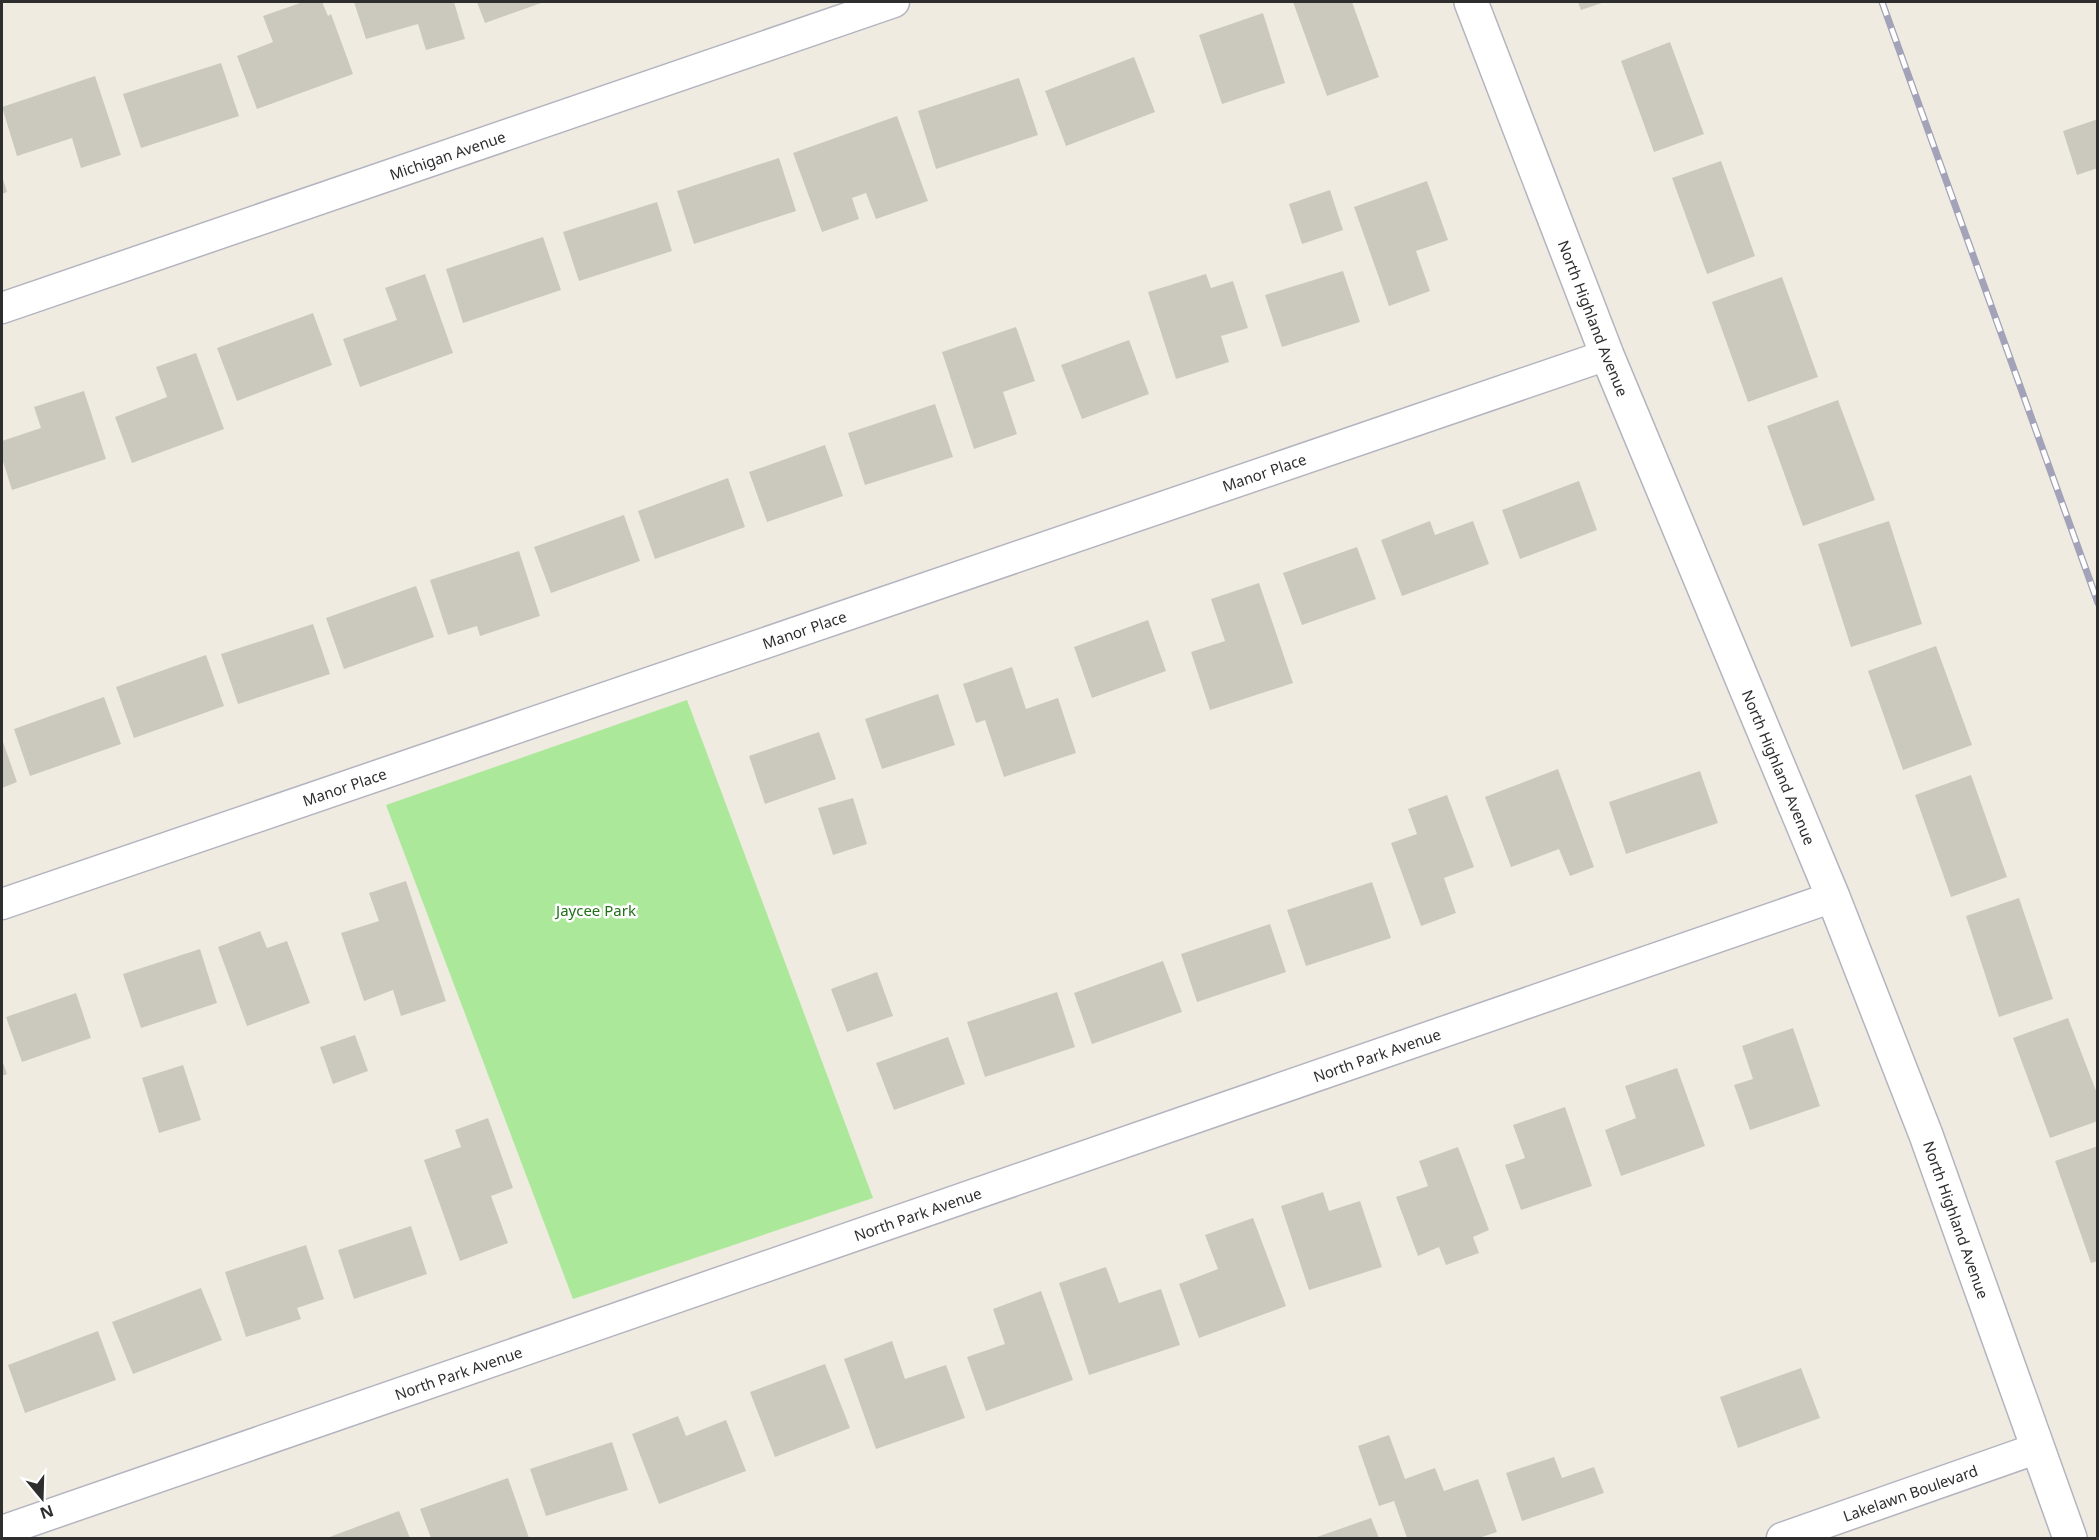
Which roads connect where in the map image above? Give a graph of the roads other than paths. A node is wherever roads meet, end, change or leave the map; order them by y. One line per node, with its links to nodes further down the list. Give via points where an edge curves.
1 (894, 2): 3 (street, Michigan Avenue)
2 (1471, 2): 4 (street, North Highland Avenue)
3 (2, 308)
4 (1607, 355): 5 (street, North Highland Avenue); 6 (street, Manor Place)
5 (1833, 897): 7 (street, North Highland Avenue, via 1926,1135); 8 (street, North Park Avenue)
6 (2, 904)
7 (2038, 1448): 9 (street, Lakelawn Boulevard); 10 (street, North Highland Avenue)
8 (2, 1531)
9 (1782, 1539)
10 (2070, 1539)

